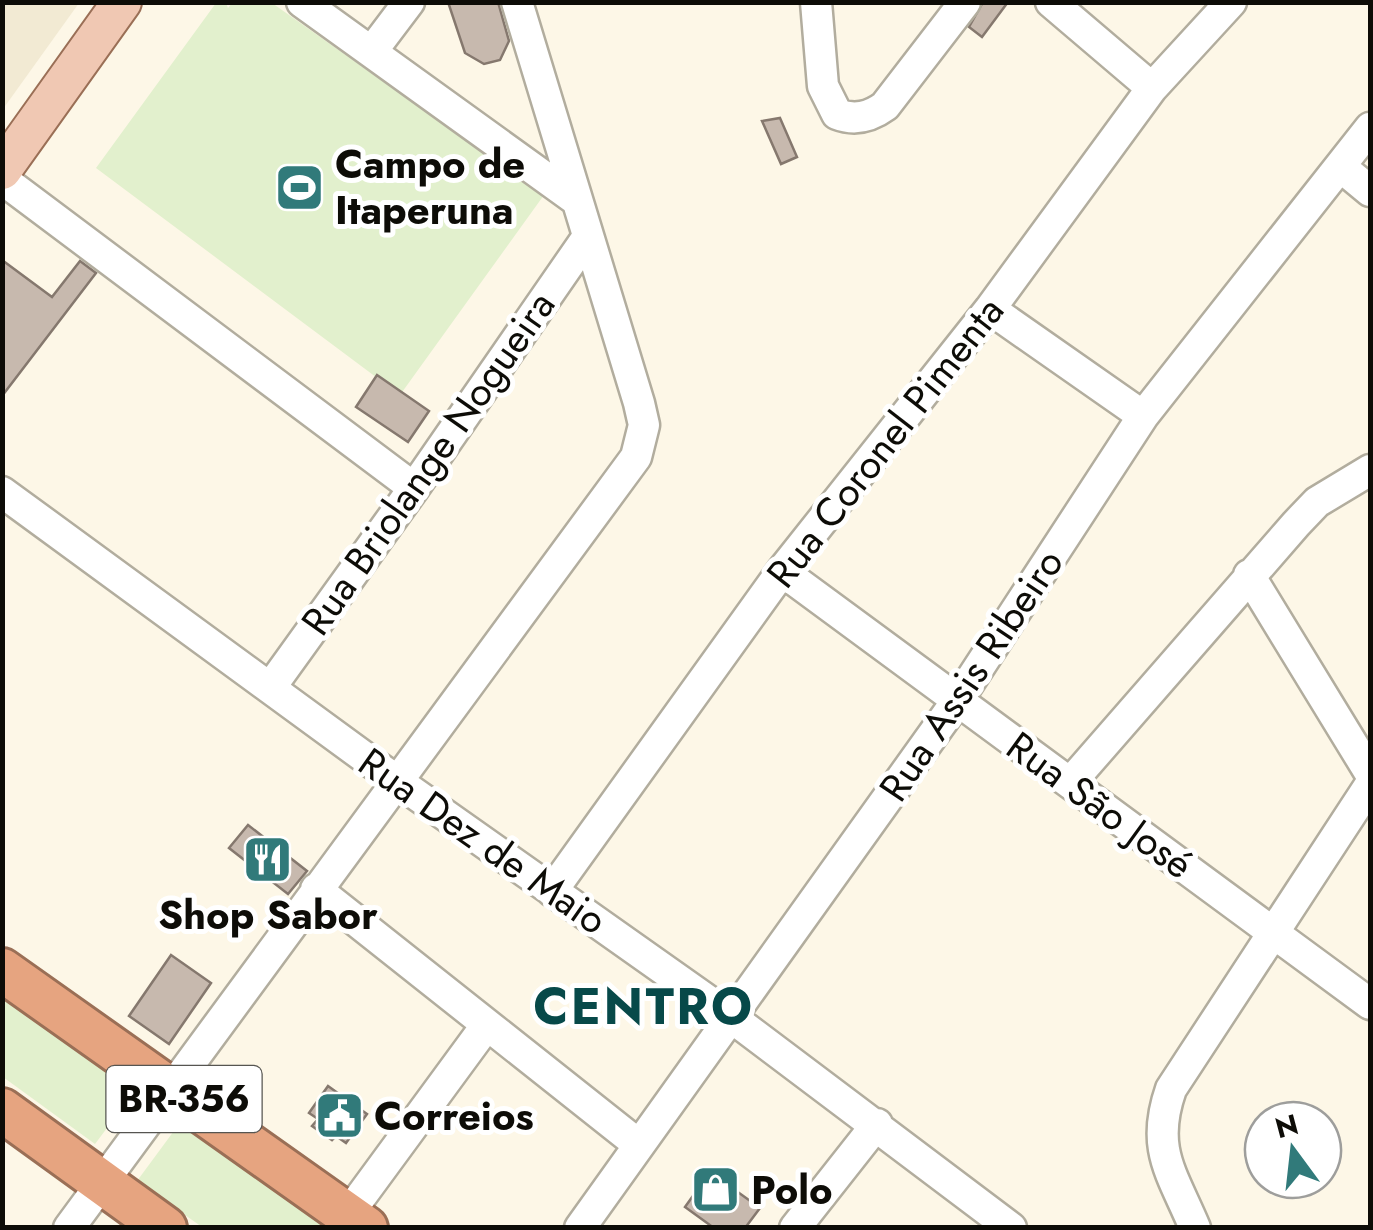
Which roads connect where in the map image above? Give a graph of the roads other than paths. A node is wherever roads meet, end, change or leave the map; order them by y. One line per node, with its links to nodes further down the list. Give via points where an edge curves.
1 (122, 2): 13 (main road)
2 (302, 2): 9 (street)
3 (410, 2): 9 (street)
4 (517, 2): 16 (street)
5 (816, 2): 6 (street, via 823,86 837,114 848,118 885,106)
6 (965, 2)
7 (1051, 2): 10 (street)
8 (1230, 2): 10 (street, Rua Coronel Pimenta)
9 (372, 51): 16 (street)
10 (1152, 88): 18 (street, Rua Coronel Pimenta)
11 (1370, 128): 12 (street, Rua Assis Ribeiro)
12 (1340, 166): 15 (street); 19 (street, Rua Assis Ribeiro)
13 (2, 170)
14 (2, 179): 21 (street)
15 (1370, 191)
16 (575, 200): 17 (street)
17 (586, 238): 21 (street, Rua Briolange Nogueira); 28 (street, via 640,403 644,425 636,457)
18 (990, 309): 19 (street); 23 (street, Rua Coronel Pimenta)
19 (1143, 416): 26 (street, Rua Assis Ribeiro)
20 (1370, 470): 24 (street, via 1317,502)
21 (414, 488): 25 (street, Rua Briolange Nogueira)
22 (2, 492): 25 (street, Rua Dez de Maio)
23 (782, 571): 26 (street, Rua São José); 32 (street, Rua Coronel Pimenta)
24 (1249, 575): 27 (street); 29 (street)
25 (270, 688): 28 (street, Rua Dez de Maio)
26 (958, 702): 29 (street, Rua São José); 36 (street, Rua Assis Ribeiro)
27 (1370, 774)
28 (396, 781): 31 (street); 32 (street, Rua Dez de Maio)
29 (1071, 782): 33 (street, Rua São José)
30 (1370, 785): 33 (street)
31 (316, 889): 37 (street); 38 (street)
32 (552, 891): 36 (street, Rua Dez de Maio)
33 (1273, 932): 35 (street, Rua São José); 49 (street, via 1171,1089 1161,1117 1163,1155)
34 (2, 970): 38 (highway, BR-356)
35 (1370, 1004)
36 (731, 1017): 40 (street, Rua Dez de Maio); 41 (street, Rua Assis Ribeiro)
37 (486, 1026): 41 (street); 43 (street)
38 (170, 1088): 42 (street); 43 (highway, BR-356)
39 (2, 1110): 42 (highway, BR-356)
40 (877, 1124): 47 (street); 48 (street, Rua Dez de Maio)
41 (639, 1145): 46 (street, Rua Assis Ribeiro)
42 (103, 1182): 44 (street); 45 (highway, BR-356)
43 (357, 1221)
44 (69, 1228)
45 (165, 1228)
46 (580, 1228)
47 (795, 1228)
48 (1011, 1228)
49 (1195, 1228)

